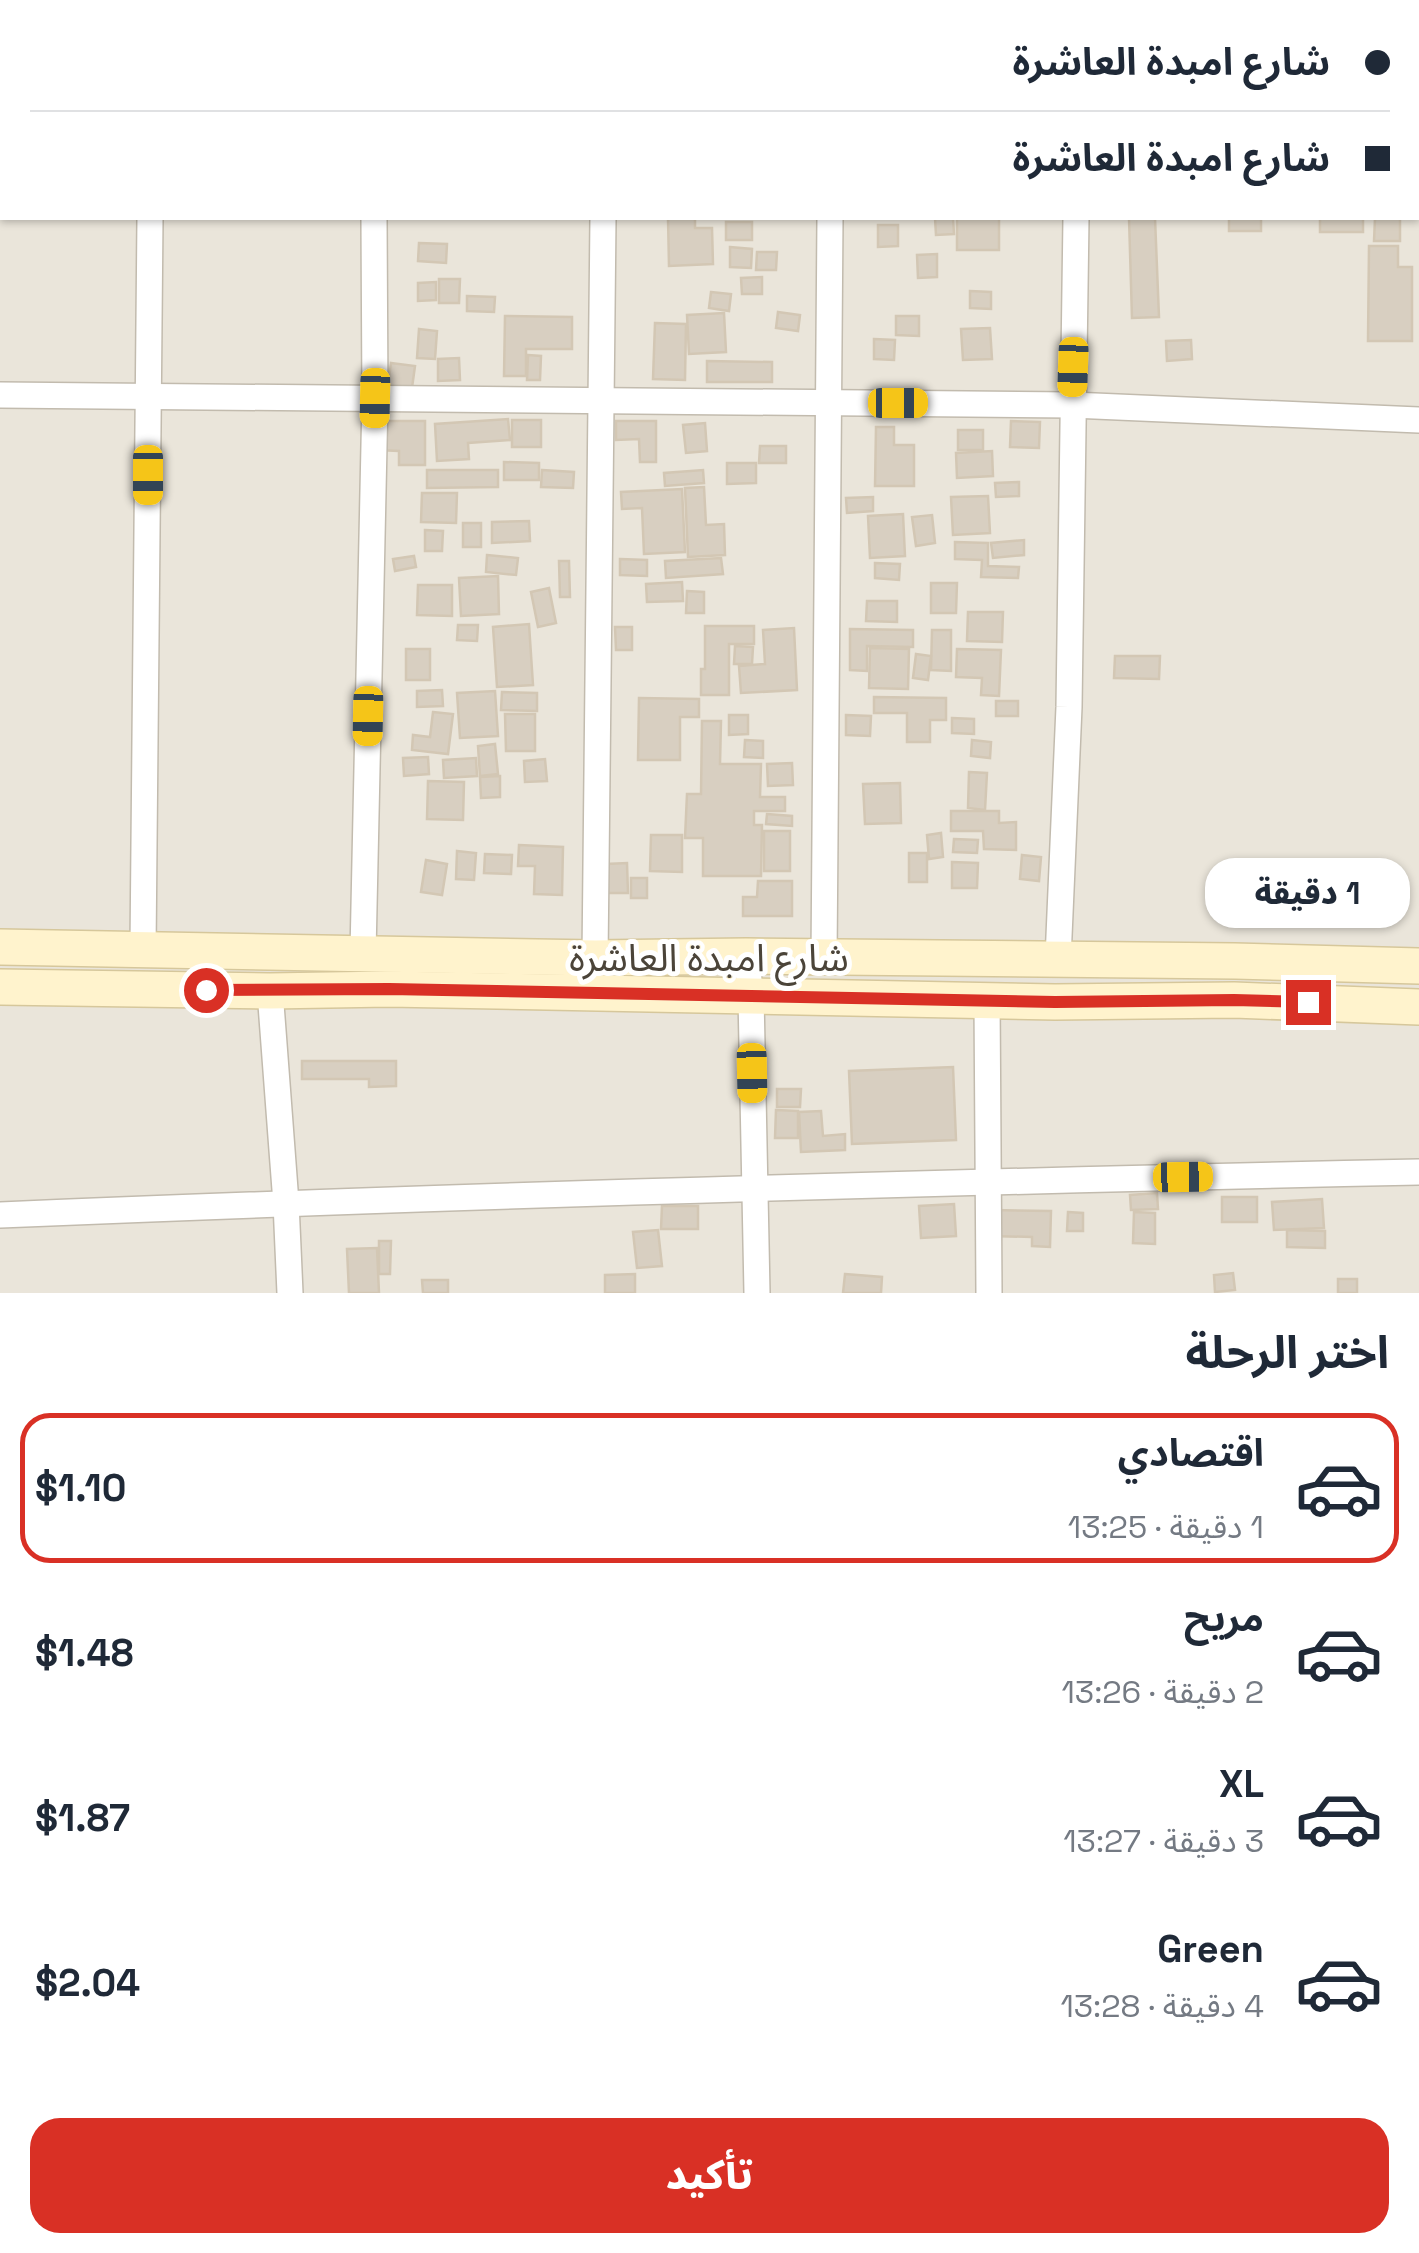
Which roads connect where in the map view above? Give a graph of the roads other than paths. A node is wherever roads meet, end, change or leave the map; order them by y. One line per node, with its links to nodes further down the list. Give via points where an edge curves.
1 (150, 220): 7 (street)
2 (374, 220): 8 (street)
3 (604, 220): 9 (street)
4 (830, 220): 10 (street)
5 (1076, 220): 11 (street)
6 (0, 394): 7 (street)
7 (148, 396): 8 (street); 14 (street)
8 (375, 398): 9 (street); 15 (street)
9 (601, 400): 10 (street); 17 (street)
10 (829, 402): 11 (street); 18 (street)
11 (1072, 405): 12 (street); 19 (street)
12 (1419, 420)
13 (0, 947): 14 (main road, شارع امبدة العاشرة)
14 (143, 949): 15 (main road, شارع امبدة العاشرة)
15 (363, 953): 17 (main road, شارع امبدة العاشرة)
16 (746, 956): 17 (main road, شارع امبدة العاشرة); 18 (main road, شارع امبدة العاشرة); 24 (street)
17 (594, 958)
18 (824, 959): 19 (main road, شارع امبدة العاشرة)
19 (1058, 959): 20 (main road, شارع امبدة العاشرة)
20 (1235, 961): 21 (main road, شارع امبدة العاشرة); 26 (main road)
21 (1419, 966)
22 (0, 987): 23 (main road, شارع امبدة العاشرة)
23 (270, 991): 24 (main road, شارع امبدة العاشرة); 31 (street)
24 (751, 996): 25 (main road, شارع امبدة العاشرة); 30 (street)
25 (987, 1000): 26 (main road, شارع امبدة العاشرة); 29 (street)
26 (1234, 1000): 27 (main road, شارع امبدة العاشرة)
27 (1419, 1006)
28 (1419, 1172): 29 (street)
29 (987, 1182): 30 (street); 35 (street)
30 (754, 1190): 31 (street); 34 (street)
31 (286, 1203): 32 (street); 33 (street)
32 (0, 1215)
33 (290, 1293)
34 (757, 1293)
35 (990, 1293)

